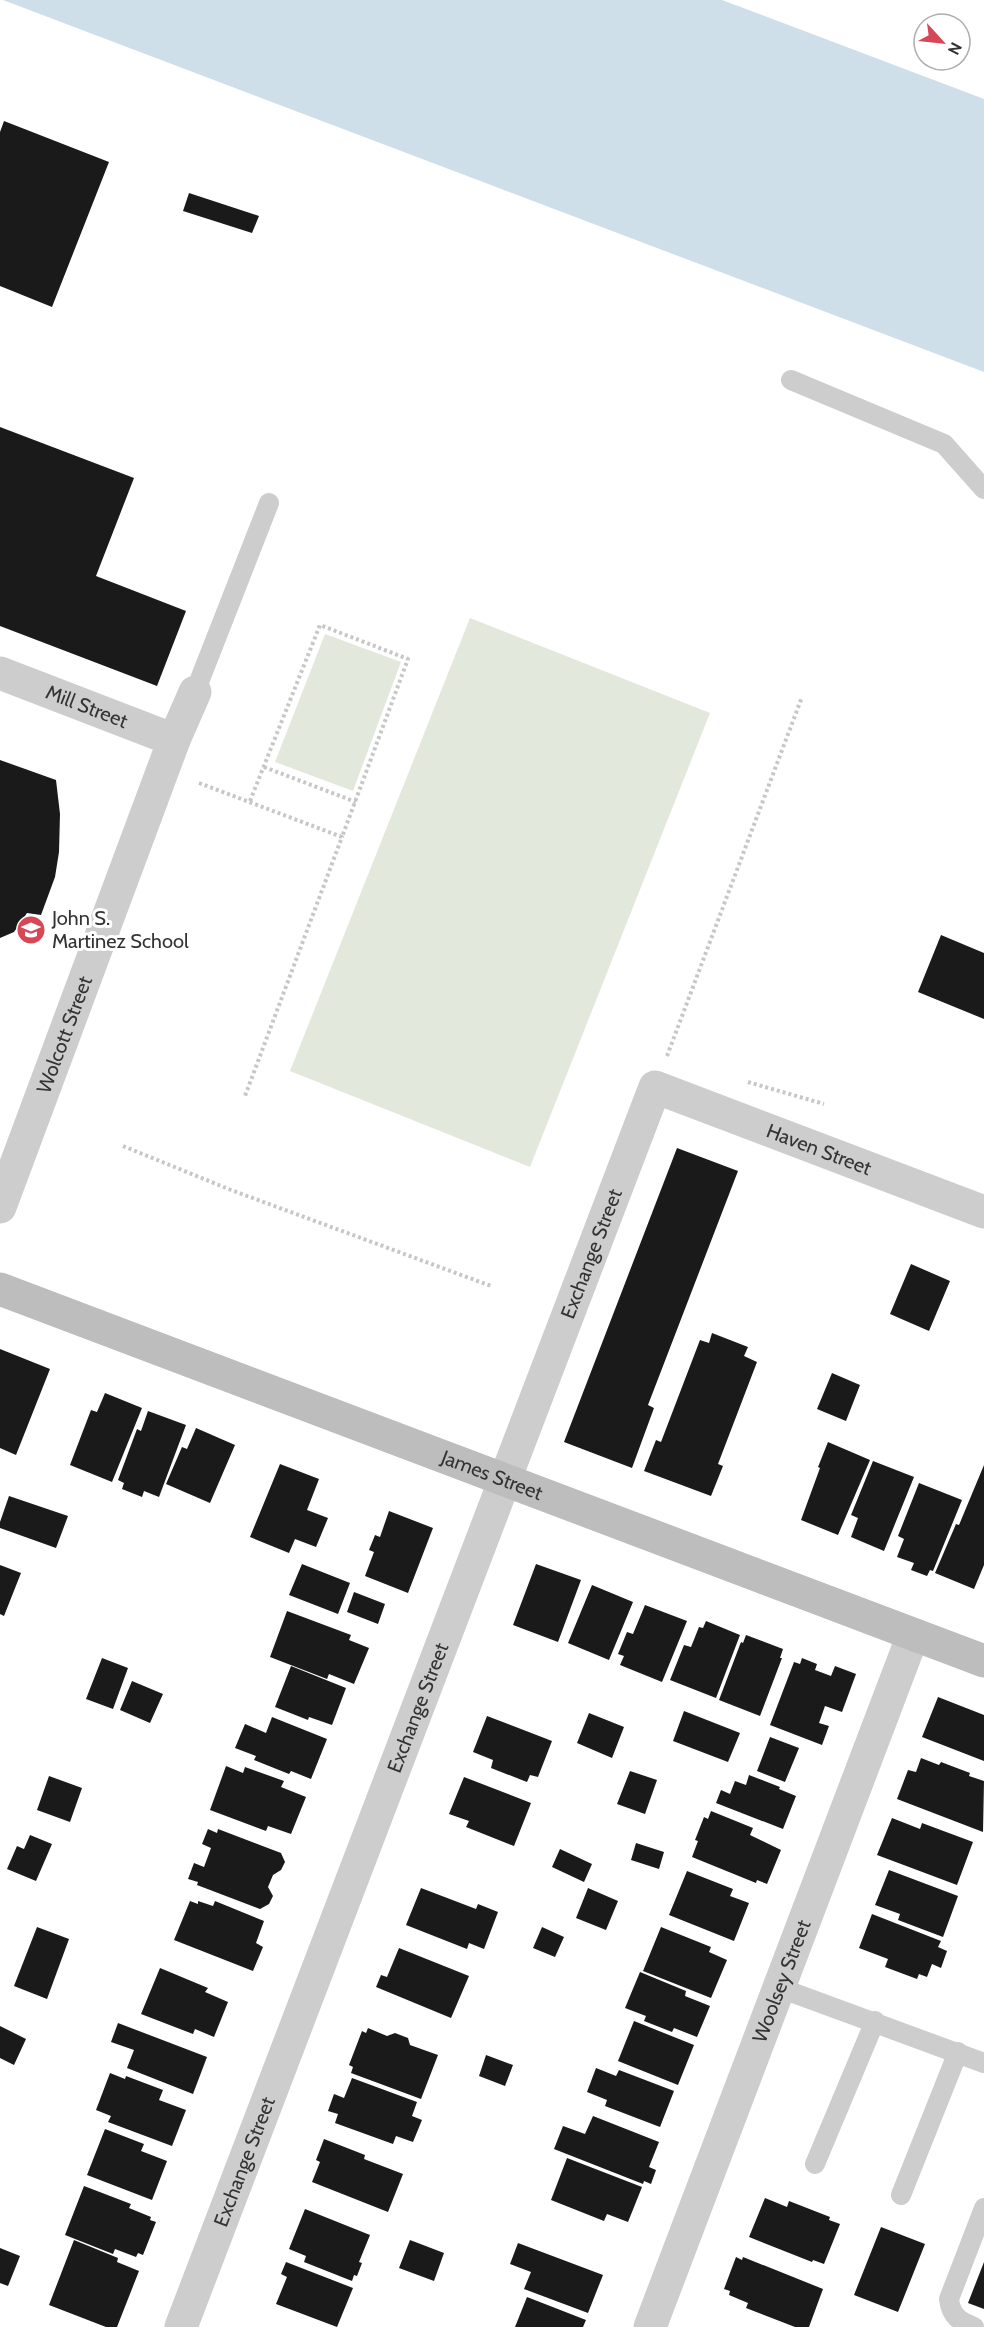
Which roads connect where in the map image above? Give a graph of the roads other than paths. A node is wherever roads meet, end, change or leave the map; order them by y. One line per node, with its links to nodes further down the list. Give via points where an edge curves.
1 (791, 380): 2 (lane, via 944,444)
2 (984, 489)
3 (269, 503): 5 (lane)
4 (0, 673): 6 (street, Mill Street)
5 (195, 692): 6 (street, Wolcott Street)
6 (174, 740): 8 (street, Wolcott Street)
7 (655, 1087): 9 (street, Haven Street); 11 (street, Exchange Street)
8 (0, 1207)
9 (984, 1212)
10 (0, 1289): 11 (main road, James Street)
11 (507, 1479): 12 (main road, James Street); 21 (street, Exchange Street)
12 (913, 1635): 13 (main road, James Street); 14 (street, Woolsey Street)
13 (984, 1662)
14 (780, 1988): 15 (lane); 22 (street, Woolsey Street)
15 (875, 2021): 16 (lane); 18 (lane)
16 (958, 2052): 17 (lane); 19 (lane)
17 (984, 2063)
18 (815, 2164)
19 (901, 2196)
20 (984, 2208): 23 (lane, via 948,2299 950,2311)
21 (181, 2327)
22 (650, 2327)
23 (974, 2327)

